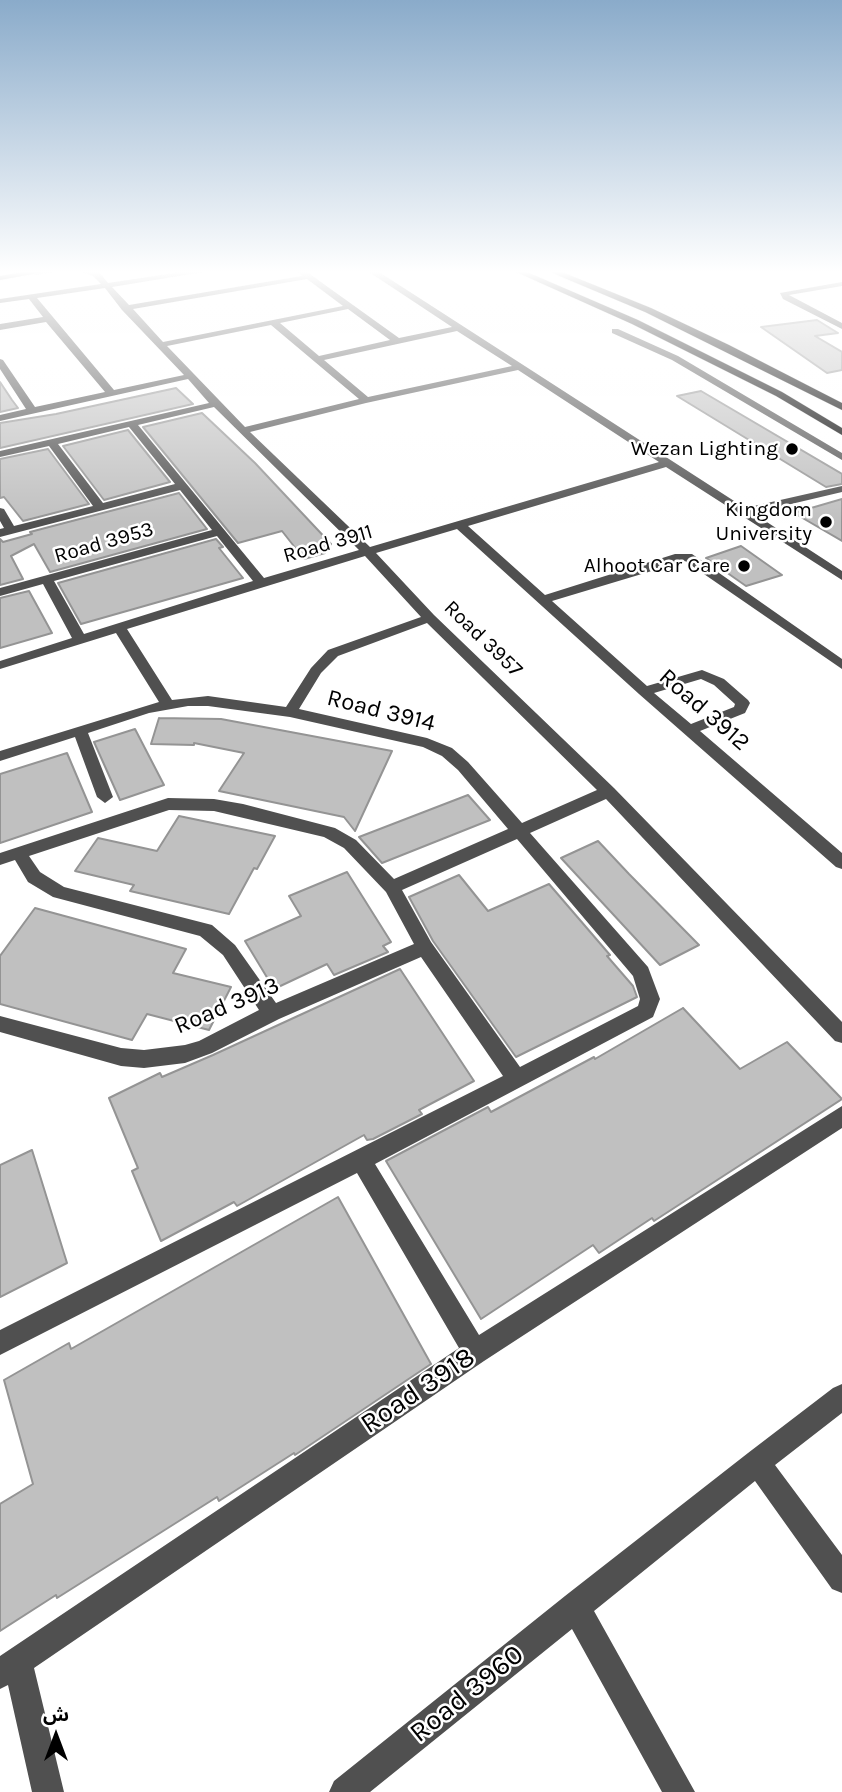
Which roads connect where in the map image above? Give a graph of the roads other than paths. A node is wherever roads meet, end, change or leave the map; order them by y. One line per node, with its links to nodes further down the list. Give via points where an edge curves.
1 (79, 356): 13 (street)
2 (171, 356): 12 (street, Road 3957)
3 (314, 356): 9 (street)
4 (334, 356): 9 (street)
5 (501, 356): 11 (street)
6 (670, 356): 24 (street)
7 (703, 356): 21 (main road)
8 (744, 356): 16 (main road)
9 (318, 359): 14 (street)
10 (0, 362): 17 (street)
11 (519, 367): 14 (street); 25 (street)
12 (191, 376): 13 (street); 15 (street, Road 3957)
13 (112, 394): 17 (street)
14 (366, 400): 20 (street)
15 (216, 404): 19 (street); 20 (street, Road 3957)
16 (842, 407)
17 (32, 411): 18 (street)
18 (0, 418)
19 (132, 424): 22 (street); 26 (street)
20 (246, 430): 34 (street, Road 3957)
21 (842, 432)
22 (52, 442): 23 (street); 28 (street)
23 (0, 454)
24 (842, 457)
25 (667, 463): 30 (street); 31 (street, Road 3911)
26 (183, 486): 28 (street); 33 (street)
27 (842, 489): 30 (street)
28 (100, 507): 32 (street)
29 (0, 511): 32 (street)
30 (744, 512): 35 (street)
31 (460, 525): 34 (street, Road 3911); 39 (street, Road 3912)
32 (5, 532)
33 (219, 532): 36 (street, Road 3953); 37 (street)
34 (369, 553): 37 (street, Road 3911); 40 (street, Road 3957)
35 (842, 576)
36 (47, 579): 38 (street, Road 3953); 42 (street)
37 (261, 583): 41 (street, Road 3911)
38 (0, 592)
39 (544, 600): 44 (street, via 688,557); 45 (street, Road 3912)
40 (429, 618): 47 (street, via 333,653); 51 (street, Road 3957)
41 (119, 627): 42 (street, Road 3911); 46 (street)
42 (80, 639): 43 (street, Road 3911)
43 (0, 665)
44 (842, 665)
45 (644, 691): 48 (street, Road 3912); 48 (street, via 702,674 719,682 743,704 740,710)
46 (167, 704): 47 (street, Road 3914, via 208,701); 49 (street, Road 3914)
47 (290, 712): 53 (street, Road 3914, via 438,747 463,766)
48 (689, 730): 55 (street, Road 3912)
49 (80, 731): 50 (street, Road 3914); 52 (street)
50 (0, 756)
51 (608, 792): 53 (street); 61 (street, Road 3957)
52 (106, 797)
53 (518, 831): 57 (street); 62 (street, Road 3914, via 641,972 650,999 646,1011)
54 (19, 853): 56 (street); 57 (street, via 149,808 205,804 329,832 350,844); 59 (street, via 34,877 59,892 206,930 229,950)
55 (839, 857)
56 (0, 859)
57 (392, 887): 58 (street)
58 (425, 947): 59 (street, Road 3913); 62 (street)
59 (272, 1013): 60 (street, Road 3913, via 205,1047 144,1059)
60 (0, 1024)
61 (842, 1035)
62 (515, 1077): 64 (street)
63 (842, 1116): 66 (street, Road 3918)
64 (360, 1160): 65 (street); 66 (street)
65 (0, 1343)
66 (475, 1352): 71 (street, Road 3918)
67 (842, 1397): 68 (street, Road 3960)
68 (757, 1462): 69 (street); 70 (street, Road 3960)
69 (842, 1579)
70 (575, 1606): 72 (street, Road 3960); 74 (street)
71 (9, 1668): 73 (street)
72 (356, 1788)
73 (48, 1792)
74 (679, 1792)

